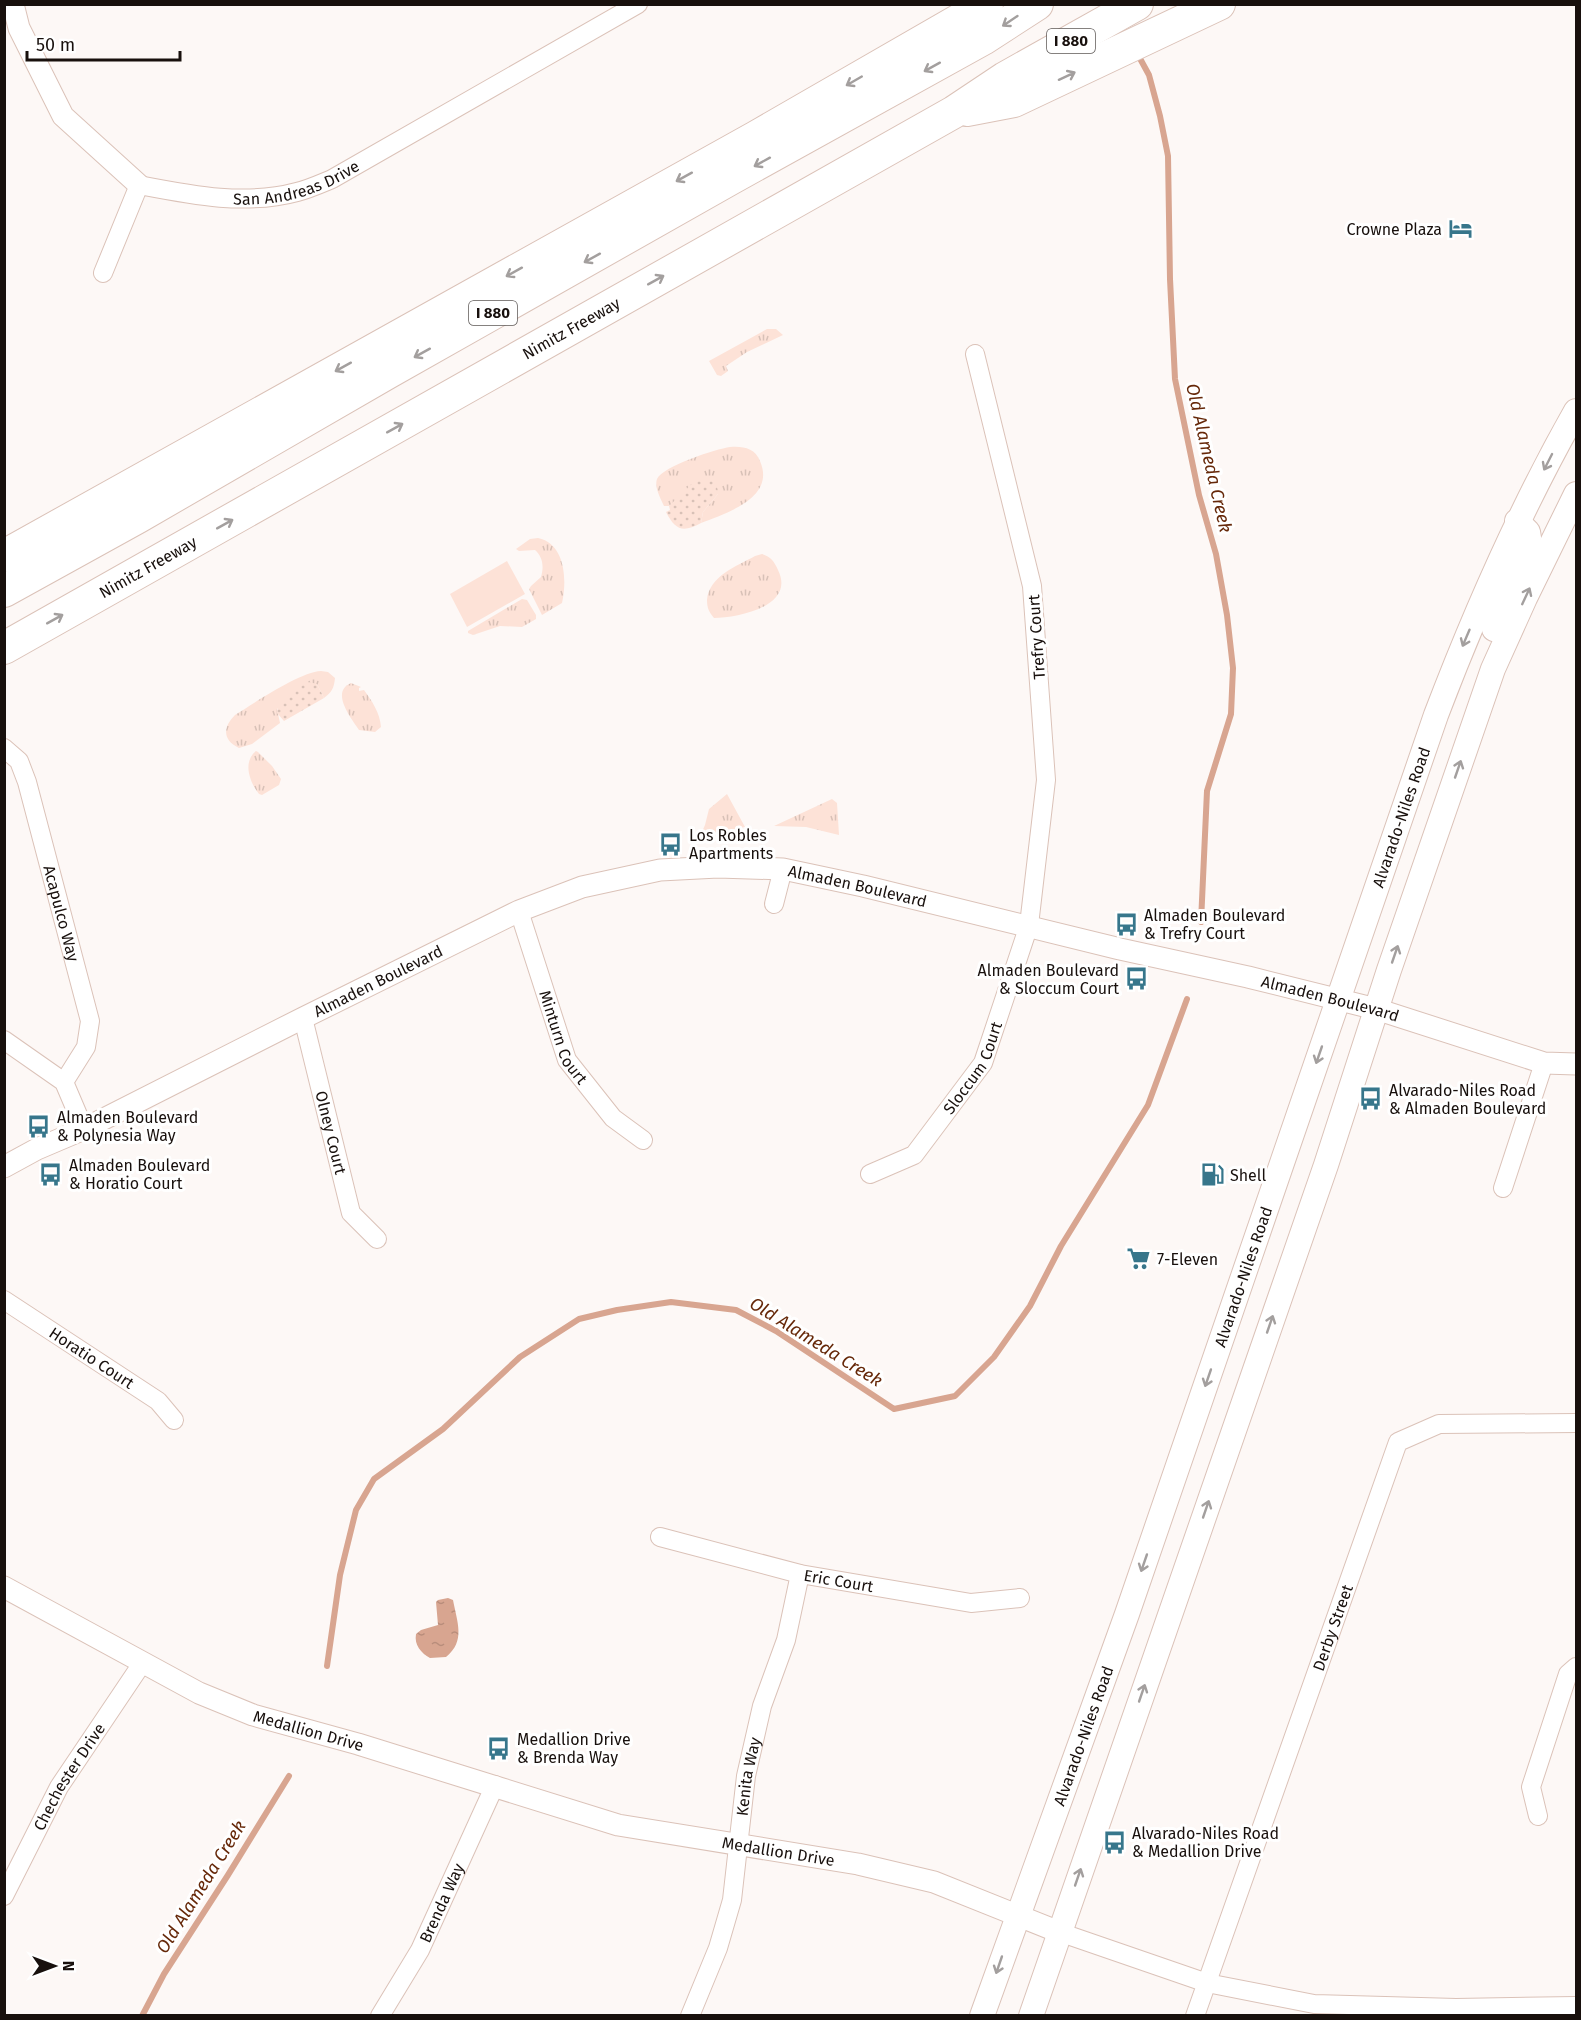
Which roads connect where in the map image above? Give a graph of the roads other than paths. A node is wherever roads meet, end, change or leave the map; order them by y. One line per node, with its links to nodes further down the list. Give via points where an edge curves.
1 (13, 4): 8 (street, via 20,28 63,116)
2 (638, 4): 8 (street, San Andreas Drive, via 332,179 296,192 255,198 200,197)
3 (1037, 4): 6 (highway, I 880, one-way to 6)
4 (1137, 4): 7 (highway, I 880)
5 (1206, 10): 7 (highway, one-way to 5)
6 (983, 14): 14 (highway, I 880, one-way to 14); 15 (highway, I 880, one-way to 15, via 740,173)
7 (1010, 90): 16 (highway, Nimitz Freeway, one-way to 7, via 954,112)
8 (140, 185): 9 (street)
9 (102, 273)
10 (975, 354): 22 (street, Trefry Court, via 1032,586 1046,780)
11 (1576, 411): 13 (main road, Alvarado-Niles Road, one-way to 13)
12 (1576, 494): 17 (main road, one-way to 12, via 1493,669)
13 (1517, 521): 17 (main road, via 1529,538 1479,667 1467,709); 23 (main road, Alvarado-Niles Road, one-way to 23, via 1436,715)
14 (4, 556)
15 (4, 591)
16 (4, 648)
17 (1472, 728): 24 (main road, one-way to 17)
18 (4, 748): 29 (street, Acapulco Way, via 19,761 27,782 90,1022 86,1047)
19 (783, 869): 20 (street); 21 (street, Almaden Boulevard, via 660,870 582,887); 22 (street, Almaden Boulevard)
20 (774, 904)
21 (519, 911): 25 (street, Almaden Boulevard); 31 (street, Minturn Court, via 567,1060 613,1118)
22 (1029, 926): 23 (street, Almaden Boulevard); 33 (street, Sloccum Court, via 983,1063 914,1155)
23 (1338, 999): 24 (street, Almaden Boulevard); 49 (main road, Alvarado-Niles Road, one-way to 49, via 1127,1614)
24 (1376, 1009): 27 (street, Almaden Boulevard); 50 (main road, one-way to 24, via 1326,1165)
25 (303, 1018): 30 (street, Almaden Boulevard); 35 (street, Olney Court, via 351,1213)
26 (4, 1040): 29 (street)
27 (1544, 1063): 28 (street, Almaden Boulevard); 34 (street)
28 (1576, 1064)
29 (64, 1082): 30 (street)
30 (84, 1129): 32 (street, Almaden Boulevard)
31 (643, 1140)
32 (4, 1167)
33 (870, 1174)
34 (1503, 1188)
35 (377, 1239)
36 (4, 1300): 37 (street, Horatio Court, via 158,1401)
37 (174, 1420)
38 (1576, 1422): 51 (street, Derby Street, via 1439,1424 1398,1442)
39 (660, 1537): 40 (street, Eric Court)
40 (800, 1574): 42 (street, Eric Court, via 971,1603); 47 (street, Kenita Way, via 786,1640 762,1706 746,1776)
41 (4, 1587): 43 (street, Medallion Drive)
42 (1020, 1598)
43 (143, 1662): 45 (street, Medallion Drive, via 199,1693 253,1715); 48 (street, Chechester Drive, via 59,1787)
44 (1576, 1667): 46 (street, via 1568,1674 1531,1787)
45 (495, 1785): 47 (street, Medallion Drive, via 618,1825); 54 (street, Brenda Way, via 420,1950)
46 (1538, 1816)
47 (738, 1844): 49 (street, Medallion Drive, via 858,1864 933,1882); 55 (street, Kenita Way, via 732,1900 718,1948)
48 (4, 1896)
49 (1017, 1915): 50 (street, Medallion Drive); 56 (main road, Alvarado-Niles Road, one-way to 56)
50 (1059, 1932): 51 (street, Medallion Drive); 57 (main road)
51 (1207, 1983): 53 (street, Medallion Drive, via 1314,2004); 58 (street, Derby Street)
52 (1576, 2006): 53 (street, Medallion Drive)
53 (1456, 2012)
54 (380, 2016)
55 (690, 2016)
56 (982, 2016)
57 (1030, 2016)
58 (1195, 2016)

